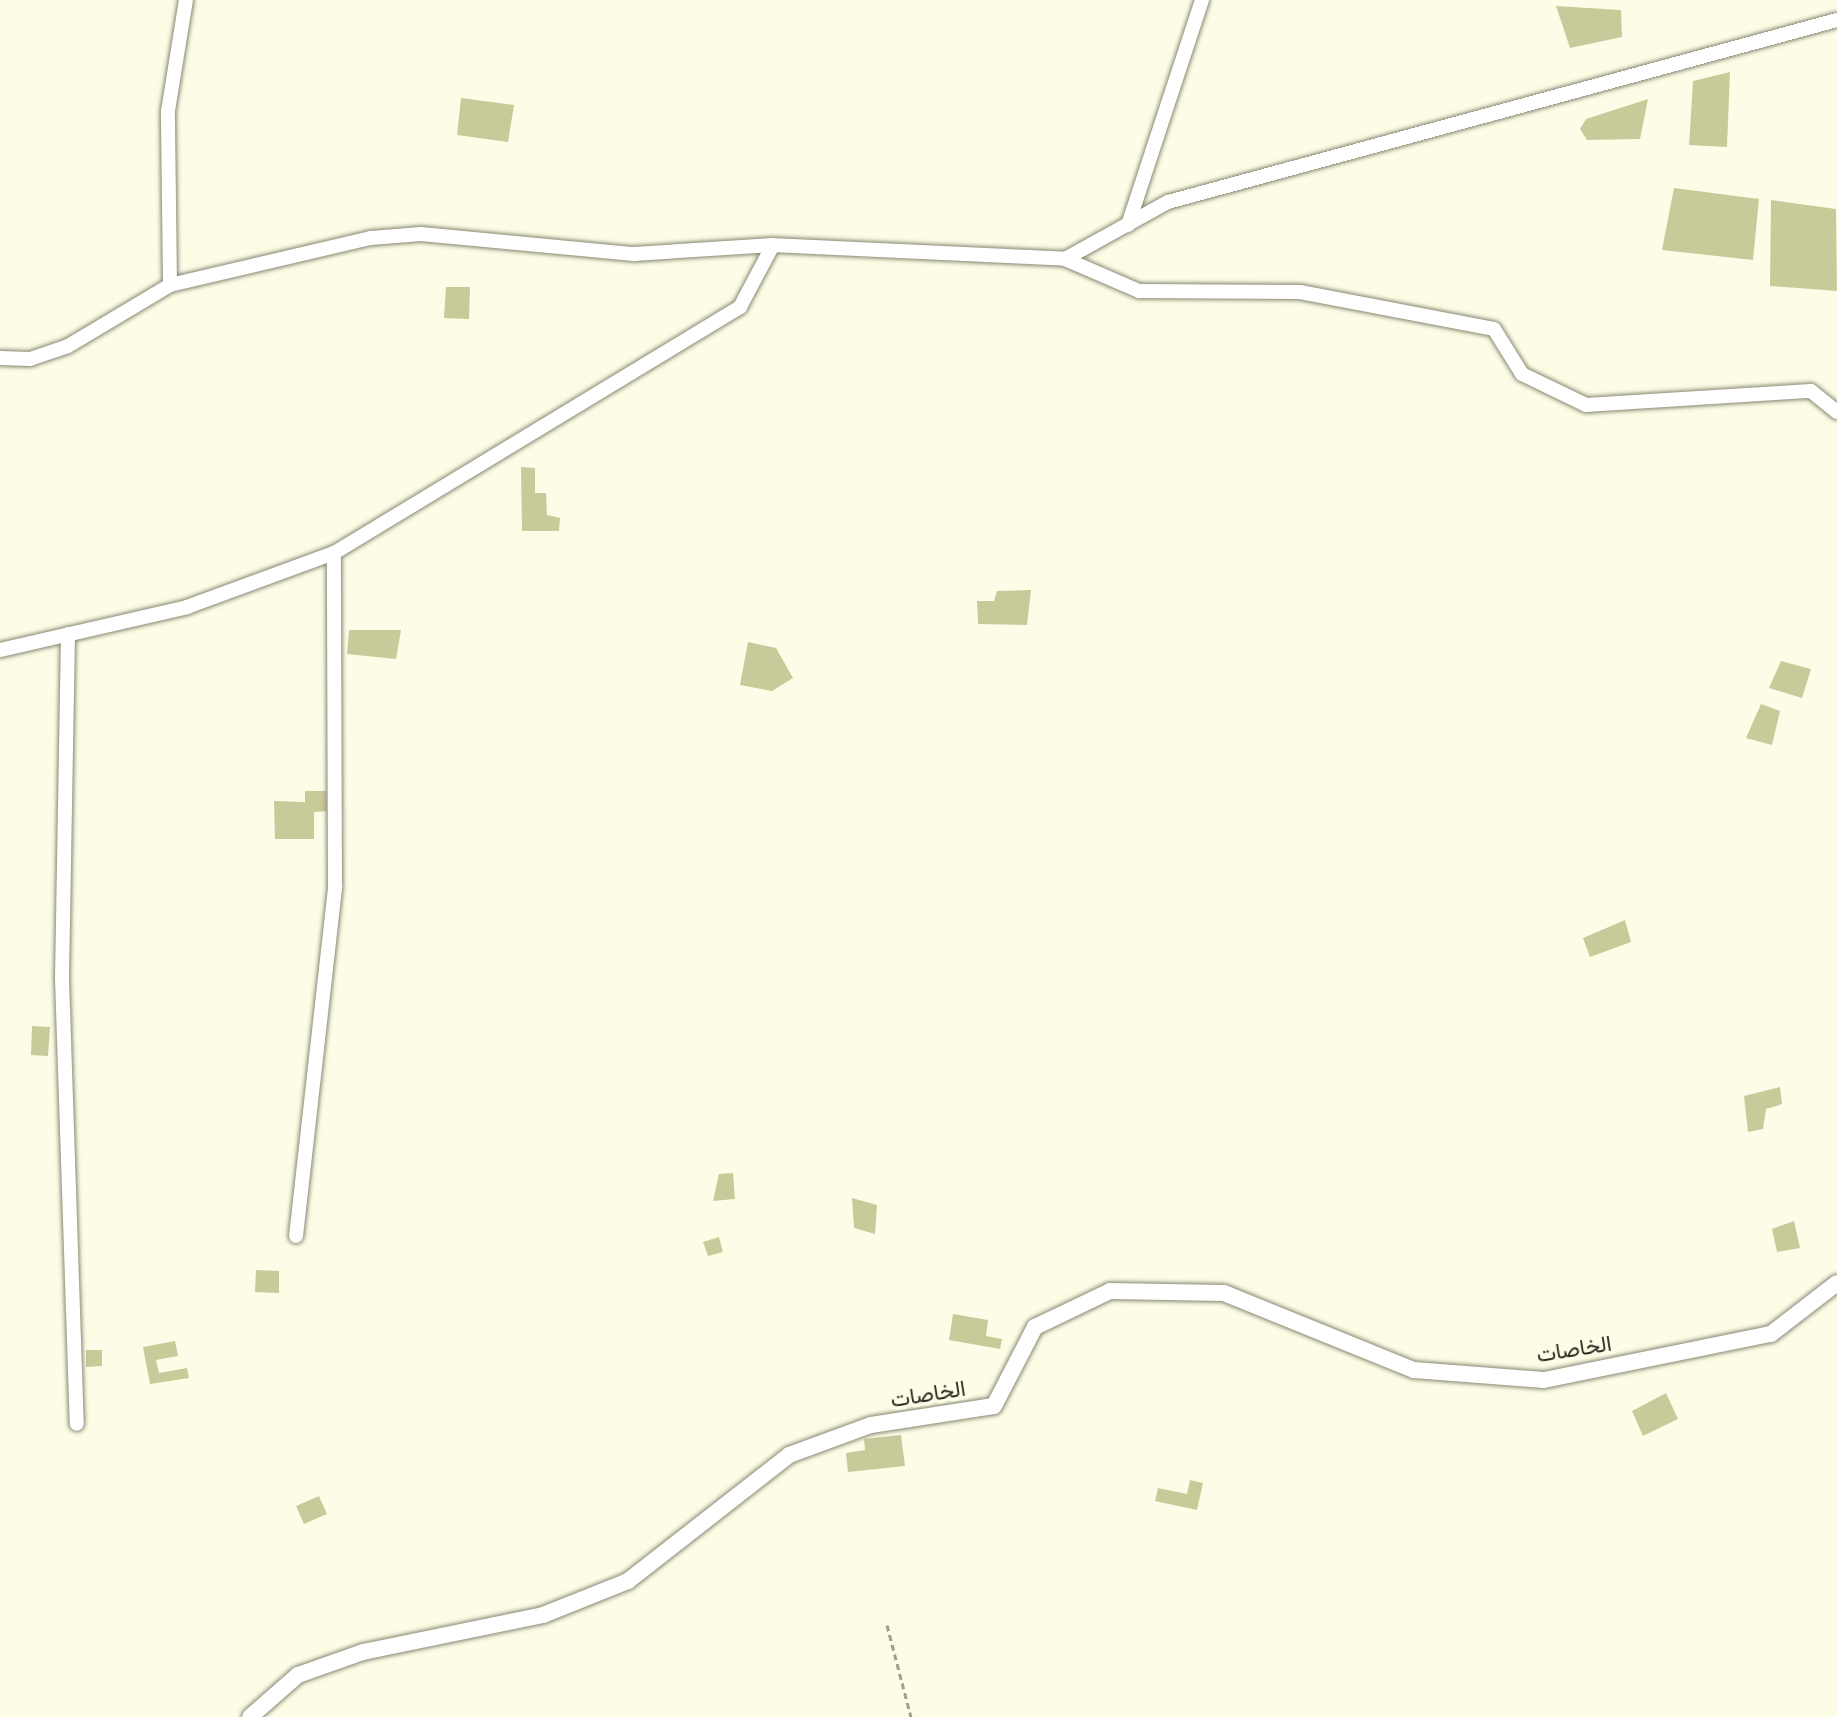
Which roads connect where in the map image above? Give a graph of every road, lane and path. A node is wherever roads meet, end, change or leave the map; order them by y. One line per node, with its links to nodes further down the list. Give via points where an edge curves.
1 (186, 0): 7 (street, via 168,111)
2 (1202, 0): 4 (street)
3 (1837, 20): 4 (street, via 1168,202)
4 (1128, 225): 6 (street)
5 (773, 245): 6 (street); 7 (street, via 634,254 421,234); 10 (street, via 740,307)
6 (1065, 259): 9 (street, via 1139,291 1300,292 1494,329 1522,374 1586,405 1811,391)
7 (170, 285): 8 (street, via 68,346 30,359)
8 (0, 358)
9 (1837, 412)
10 (334, 553): 11 (street, via 187,607); 13 (street, via 335,887)
11 (68, 634): 12 (street); 15 (street, via 62,979)
12 (0, 650)
13 (296, 1236)
14 (1837, 1283): 17 (street, الخاصات, via 1771,1334 1544,1380 1414,1370 1224,1293 1110,1291 1035,1327 994,1406 871,1425 789,1455 628,1581 543,1615 363,1652 298,1675)
15 (77, 1424)
16 (887, 1625): 18 (path)
17 (250, 1717)
18 (911, 1717)

